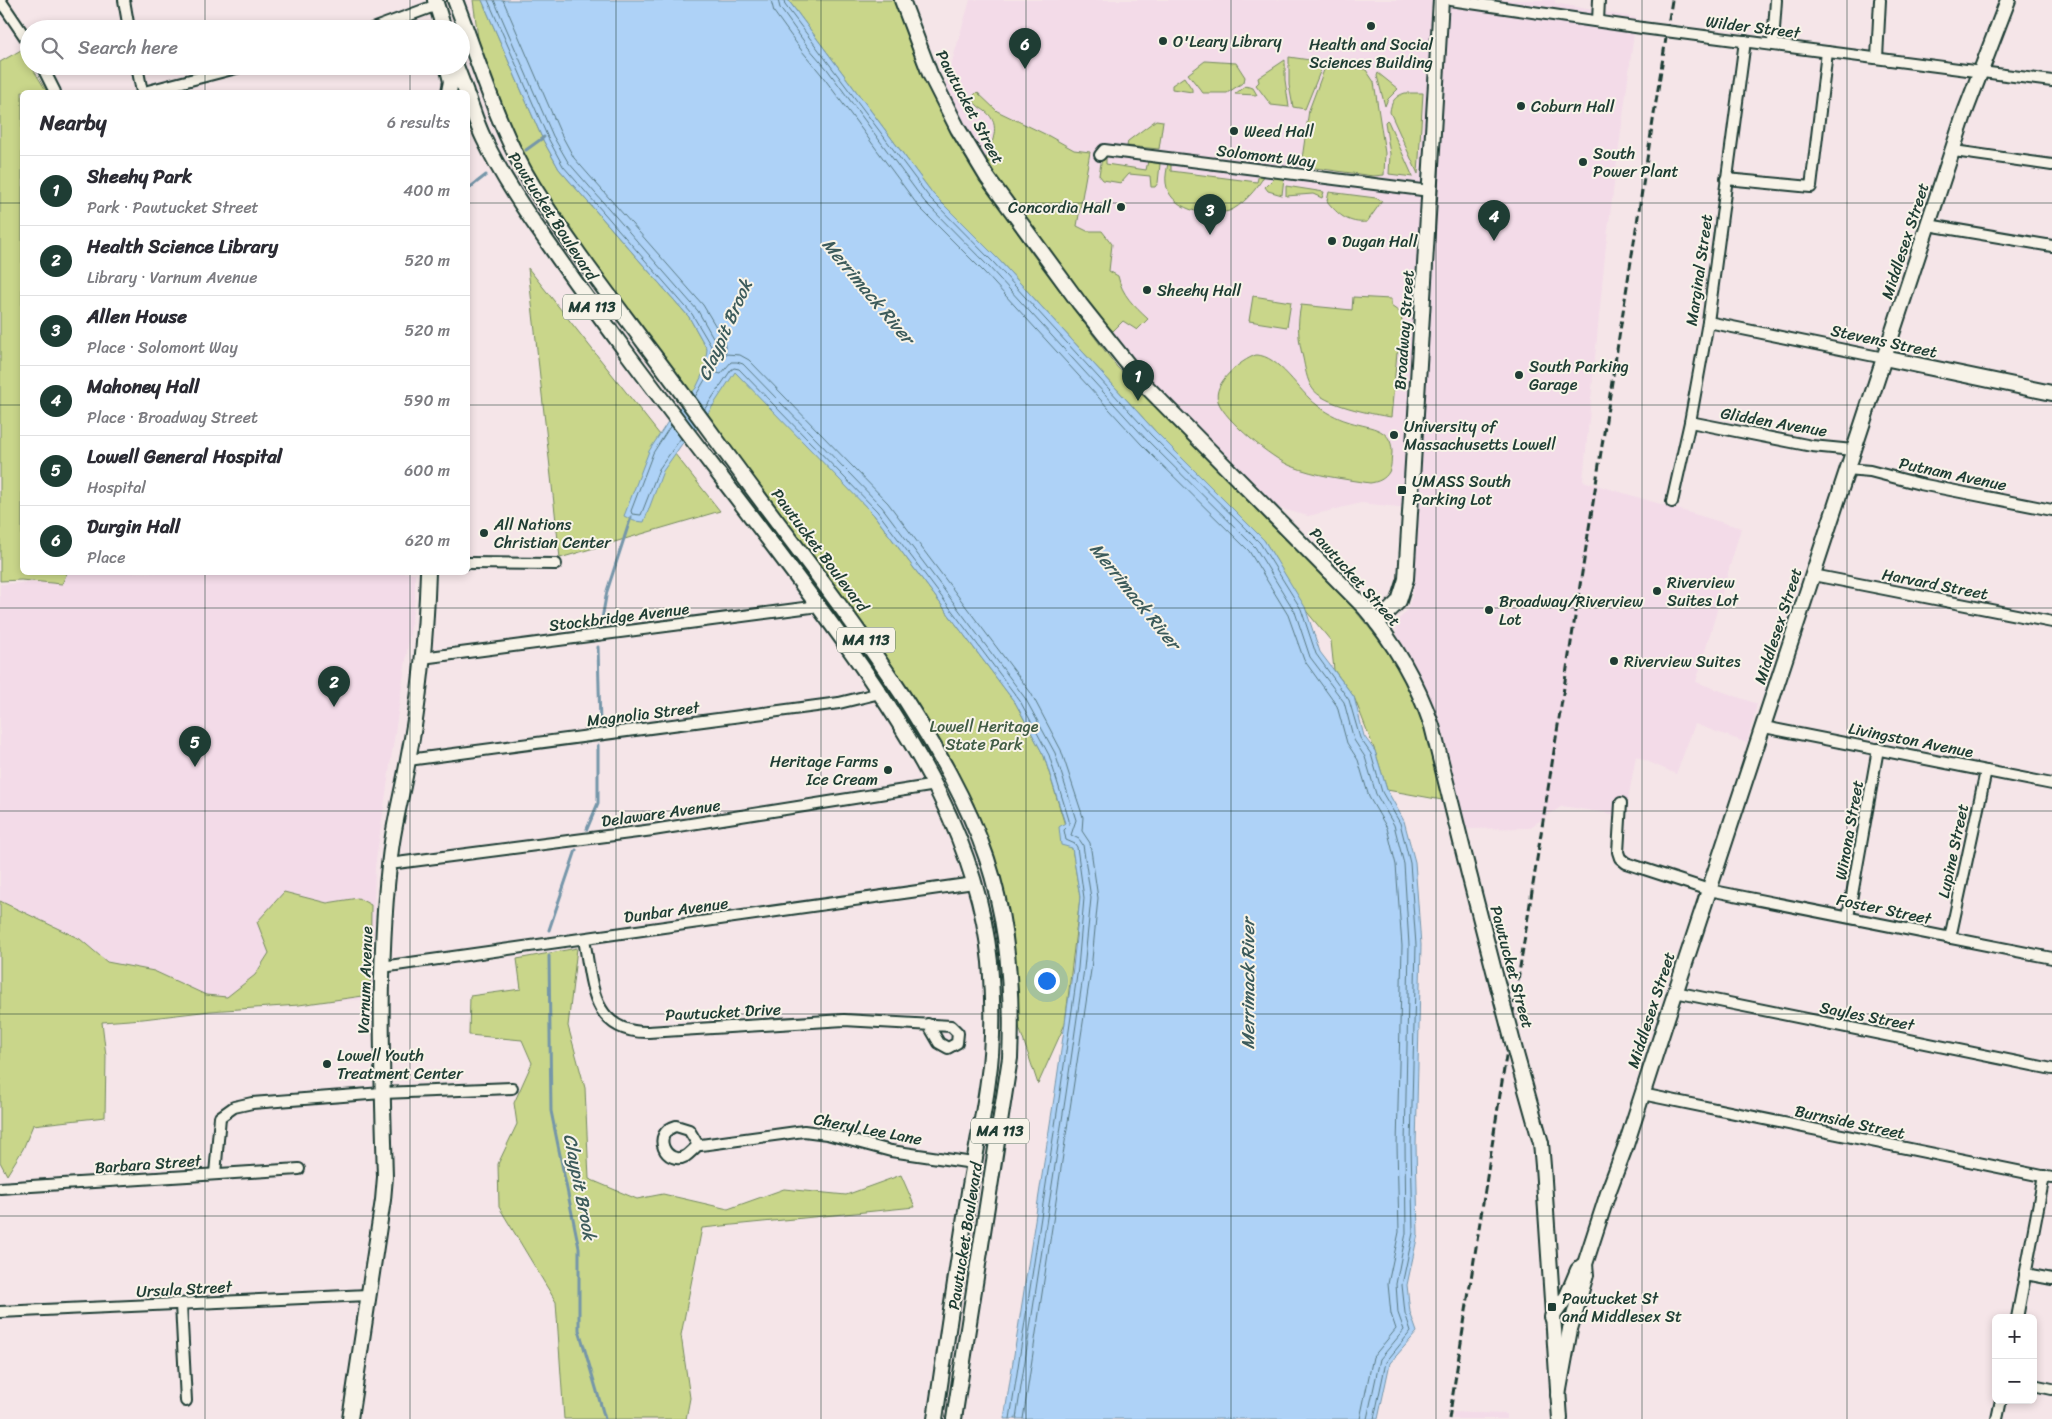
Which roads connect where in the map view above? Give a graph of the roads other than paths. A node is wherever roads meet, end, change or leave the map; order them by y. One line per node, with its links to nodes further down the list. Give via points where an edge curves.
1 (0, 0): 20 (street)
2 (124, 0): 13 (street)
3 (454, 0): 17 (main road, MA 113)
4 (902, 0): 62 (main road, Pawtucket Street, via 930,74 958,129 993,185 1080,304 1142,382 1346,587)
5 (1441, 0): 45 (main road, Broadway Street)
6 (1450, 0): 18 (street, Wilder Street)
7 (1599, 0): 18 (street)
8 (1776, 0): 23 (street)
9 (1880, 0): 25 (street)
10 (2008, 0): 19 (main road, Middlesex Street)
11 (2020, 0): 19 (main road)
12 (436, 2): 14 (street); 15 (main road); 16 (main road)
13 (127, 20)
14 (393, 20)
15 (436, 20)
16 (441, 20)
17 (462, 20)
18 (1598, 21): 21 (street, Wilder Street, bridge)
19 (2000, 22): 26 (main road, Middlesex Street)
20 (20, 30)
21 (1745, 41): 23 (street, Wilder Street); 44 (street, Marginal Street)
22 (470, 42): 38 (main road, MA 113)
23 (1773, 44): 24 (street, Wilder Street)
24 (1827, 52): 25 (street, Wilder Street); 44 (street, via 1811,187)
25 (1877, 58): 26 (street, Wilder Street)
26 (1981, 72): 32 (street, Wilder Street); 41 (main road, Middlesex Street)
27 (46, 75): 33 (street)
28 (139, 75): 34 (street)
29 (209, 75): 35 (street)
30 (449, 75): 36 (main road)
31 (459, 75): 37 (main road)
32 (2052, 81)
33 (54, 90)
34 (143, 90)
35 (151, 90)
36 (450, 90)
37 (465, 90)
38 (493, 102): 39 (main road); 107 (main road, Pawtucket Boulevard / MA 113, via 531,182 551,213 684,398 865,639 920,723 962,796 981,843 995,886 1006,940 1012,1029)
39 (470, 106)
40 (470, 108): 60 (main road, Pawtucket Boulevard / MA 113, via 489,150 594,310)
41 (1954, 151): 43 (street); 46 (main road, Middlesex Street)
42 (1100, 155): 45 (street, Solomont Way, via 1104,150)
43 (2052, 165)
44 (1726, 179): 48 (street, Marginal Street)
45 (1430, 191): 62 (main road, Broadway Street, via 1406,579 1399,601)
46 (1928, 225): 47 (street); 49 (main road, Middlesex Street)
47 (2052, 246)
48 (1708, 322): 49 (street, Stevens Street); 51 (street, Marginal Street)
49 (1884, 358): 50 (main road, Stevens Street); 52 (main road, Middlesex Street)
50 (2052, 393)
51 (1690, 422): 52 (street, Glidden Avenue, via 1812,446); 54 (street, Marginal Street)
52 (1853, 450): 53 (main road, Middlesex Street)
53 (1847, 470): 55 (street, Putnam Avenue); 59 (main road, Middlesex Street)
54 (1672, 502)
55 (2052, 510)
56 (470, 563): 57 (street)
57 (556, 564)
58 (428, 575): 63 (main road, Varnum Avenue)
59 (1813, 575): 61 (street, Harvard Street); 65 (main road, Middlesex Street)
60 (819, 606): 63 (street, Stockbridge Avenue); 64 (main road, Pawtucket Boulevard / MA 113)
61 (2052, 622)
62 (1377, 623): 99 (main road, Pawtucket Street, bridge, via 1405,665 1432,726 1540,1143)
63 (422, 658): 67 (main road, Varnum Avenue)
64 (880, 693): 67 (street, Magnolia Street, via 839,703); 70 (main road, Pawtucket Boulevard / MA 113)
65 (1764, 727): 66 (street, Livingston Avenue); 74 (main road, Middlesex Street)
66 (1878, 749): 68 (street, Livingston Avenue); 75 (street, Winona Street)
67 (408, 760): 72 (main road, Varnum Avenue)
68 (1986, 771): 69 (street, Livingston Avenue); 77 (street, Lupine Street)
69 (2052, 784)
70 (936, 785): 72 (street, Delaware Avenue, via 653,830); 73 (main road, Pawtucket Boulevard / MA 113)
71 (1621, 803): 74 (street, via 1620,858 1626,863)
72 (389, 864): 79 (main road, Varnum Avenue)
73 (974, 883): 76 (street, Dunbar Avenue); 87 (main road, Pawtucket Boulevard / MA 113, via 989,954 992,1008 989,1079)
74 (1709, 890): 75 (street, Foster Street); 80 (main road, Middlesex Street)
75 (1848, 917): 77 (street, Foster Street)
76 (584, 938): 79 (street, Dunbar Avenue); 81 (street, Pawtucket Drive, via 595,994 602,1011 614,1024 630,1031 844,1020)
77 (1950, 938): 78 (street, Foster Street)
78 (2052, 958)
79 (382, 966): 84 (main road, Varnum Avenue)
80 (1675, 992): 82 (street, Sayles Street); 85 (main road, Middlesex Street)
81 (928, 1024)
82 (2052, 1069)
83 (512, 1088): 84 (street)
84 (382, 1093): 89 (street, via 234,1107 220,1117); 95 (main road, Varnum Avenue, via 385,1177)
85 (1642, 1094): 90 (street, Burnside Street); 92 (main road, Middlesex Street)
86 (698, 1145): 87 (street, Cheryl Lee Lane, via 804,1131 891,1151)
87 (973, 1163): 106 (main road, Pawtucket Boulevard / MA 113)
88 (298, 1169): 89 (street, Barbara Street)
89 (215, 1174): 91 (street, Barbara Street)
90 (2048, 1177): 93 (street)
91 (0, 1188)
92 (1585, 1264): 99 (main road, Middlesex Street, via 1578,1270 1567,1296); 102 (main road, Middlesex Street, via 1586,1275 1568,1337)
93 (2025, 1274): 94 (street); 98 (street)
94 (2052, 1279)
95 (368, 1295): 96 (street, Ursula Street); 105 (main road, Varnum Avenue)
96 (181, 1304): 97 (street, Ursula Street); 103 (street)
97 (0, 1312)
98 (2018, 1314)
99 (1552, 1317): 102 (main road, Middlesex Street)
100 (2037, 1386): 101 (street)
101 (2052, 1389)
102 (1558, 1395): 108 (main road, Middlesex Street)
103 (186, 1402)
104 (2000, 1404): 109 (street)
105 (350, 1419)
106 (935, 1419)
107 (954, 1419)
108 (1560, 1419)
109 (1997, 1419)

